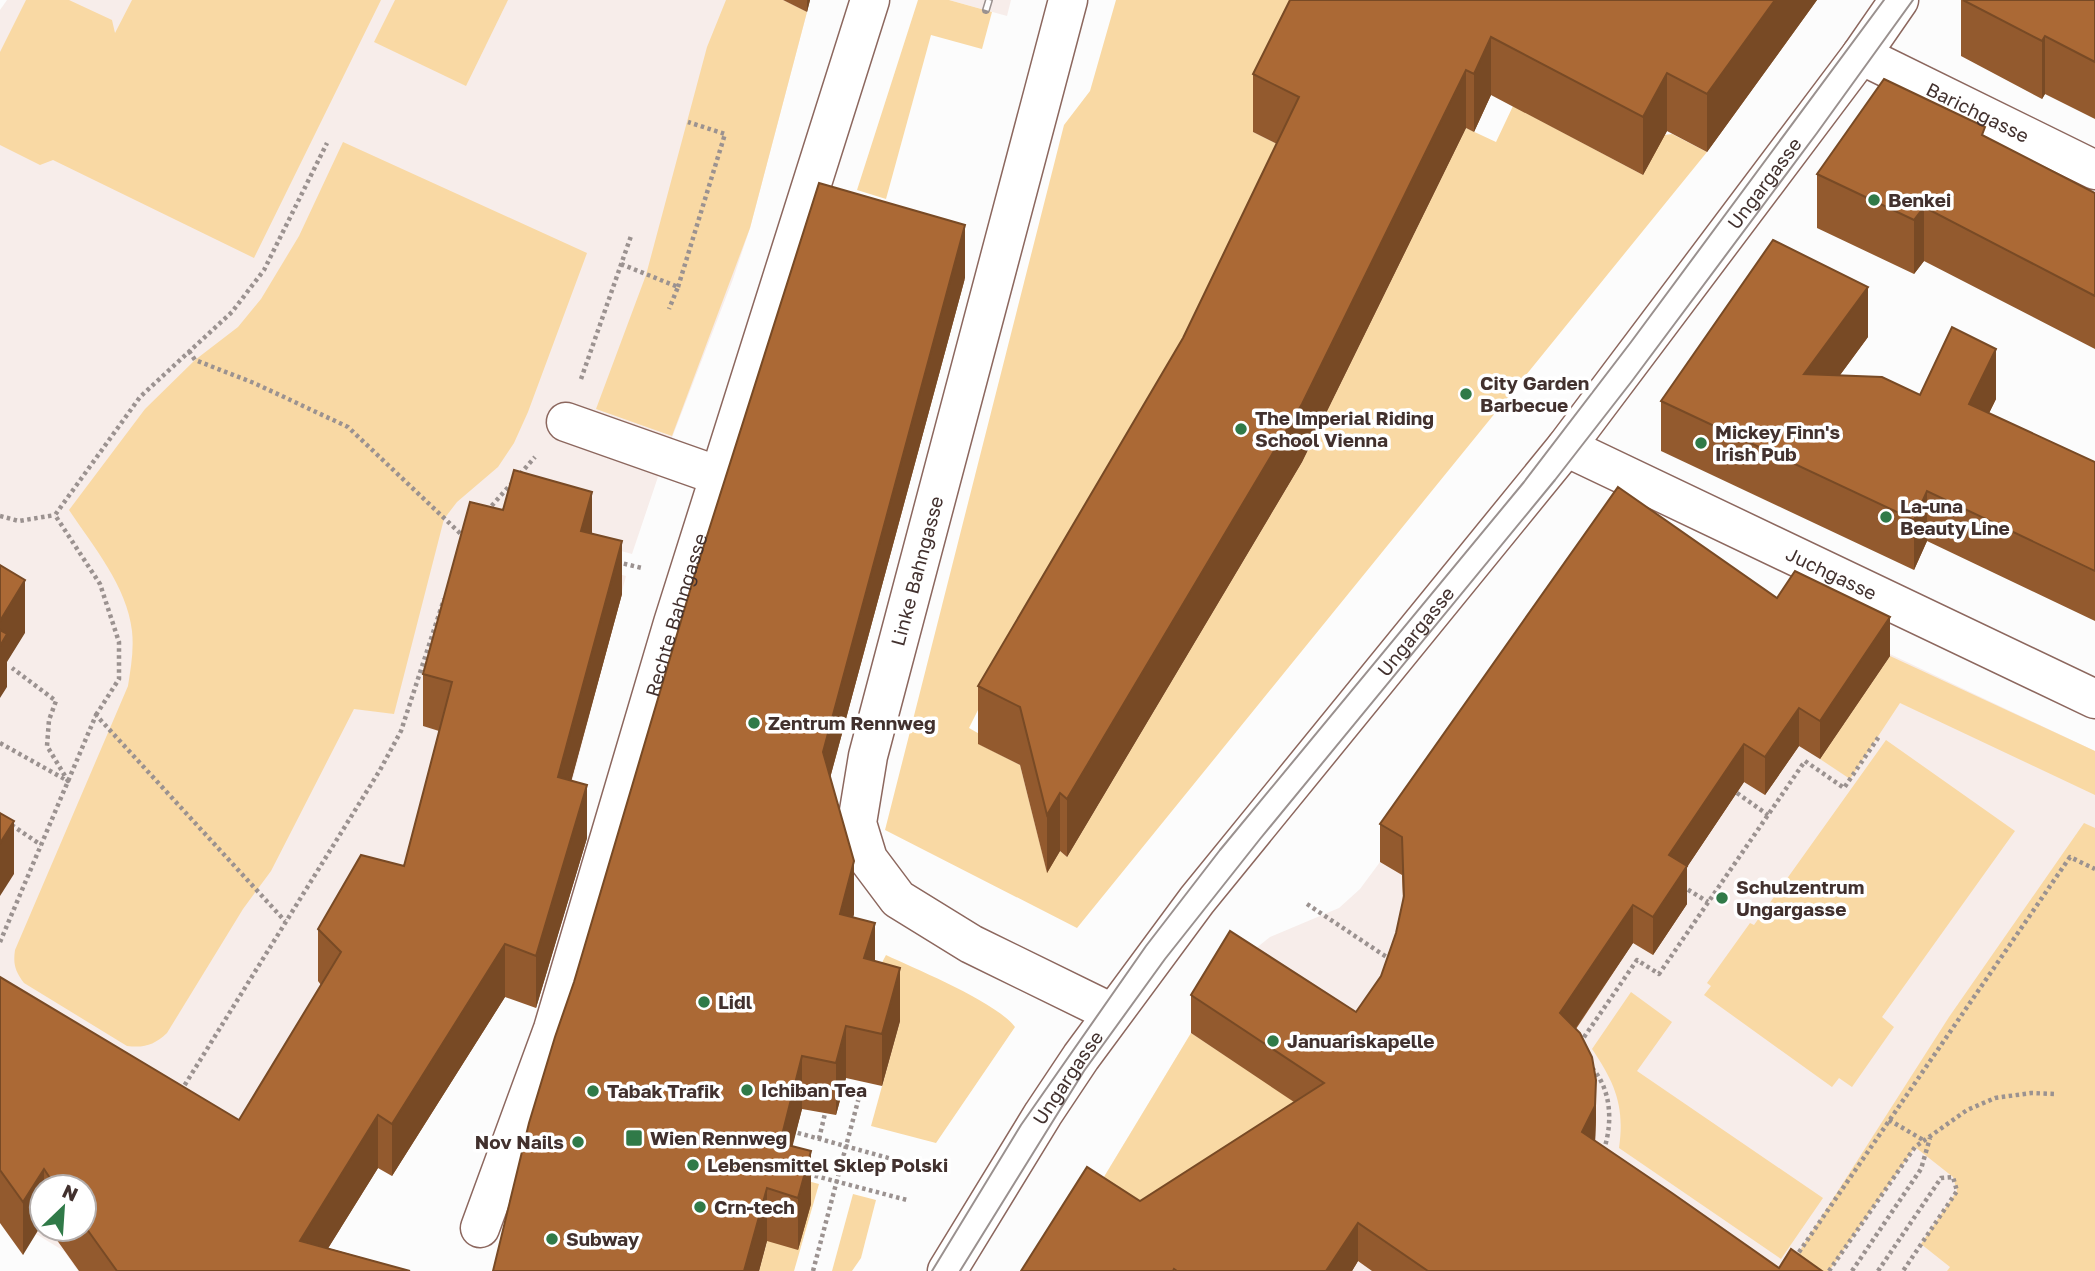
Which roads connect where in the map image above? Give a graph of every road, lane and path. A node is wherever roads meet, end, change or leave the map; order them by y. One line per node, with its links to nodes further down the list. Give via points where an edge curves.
1 (870, 0): 15 (street, Rechte Bahngasse)
2 (1068, 0): 40 (street, Linke Bahngasse, via 868,756 857,823 868,859 898,899 971,944)
3 (1899, 0): 4 (street, Ungargasse)
4 (1861, 55): 7 (street, Barichgasse); 14 (street, Ungargasse)
5 (688, 122): 10 (path, via 725,134)
6 (327, 143): 12 (path, via 264,270 232,312)
7 (2095, 170)
8 (631, 236): 9 (path)
9 (621, 264): 10 (path); 13 (path)
10 (678, 287): 11 (path)
11 (669, 309)
12 (189, 351): 16 (path, via 140,397); 19 (path, via 195,360 348,428 463,537)
13 (566, 422): 15 (street); 18 (path)
14 (1566, 447): 24 (street, Juchgasse); 40 (street, Ungargasse, via 1197,900)
15 (719, 476): 57 (street, Rechte Bahngasse, via 553,1029)
16 (55, 515): 17 (path, via 19,522); 25 (path, via 100,584 119,642 119,679)
17 (0, 516)
18 (481, 518)
19 (472, 527)
20 (608, 559): 21 (path)
21 (642, 568)
22 (447, 589): 37 (path, via 401,731)
23 (12, 668): 28 (path, via 55,701 47,746)
24 (2095, 699)
25 (96, 715): 28 (path); 37 (path)
26 (1880, 735): 30 (path, via 1844,788 1805,761)
27 (0, 743): 28 (path)
28 (68, 781): 32 (path)
29 (1737, 793): 30 (path)
30 (1768, 814): 35 (path)
31 (0, 817): 32 (path)
32 (41, 845): 38 (path)
33 (2095, 869): 47 (path, via 2070,858)
34 (1676, 882): 35 (path)
35 (1708, 902): 41 (path, via 1659,974 1637,960)
36 (1307, 904): 39 (path)
37 (285, 921): 44 (path, via 181,1091)
38 (0, 942)
39 (1394, 961)
40 (1112, 1013): 60 (street, Ungargasse, via 1043,1114)
41 (1575, 1050)
42 (1584, 1059): 52 (path, via 1601,1078 1609,1111 1608,1139)
43 (863, 1082): 51 (path)
44 (170, 1085)
45 (2055, 1094): 50 (path, via 1995,1098 1967,1110)
46 (828, 1101): 49 (path)
47 (1889, 1119): 50 (path); 58 (path)
48 (787, 1130): 49 (path)
49 (819, 1139): 51 (path)
50 (1927, 1139): 61 (path, via 1915,1147); 62 (path, via 1921,1168)
51 (847, 1147): 53 (path); 55 (path)
52 (1599, 1164)
53 (928, 1169)
54 (799, 1172): 55 (path)
55 (837, 1182): 56 (path); 59 (path)
56 (907, 1200)
57 (480, 1228)
58 (1790, 1266)
59 (813, 1271)
60 (947, 1271)
61 (1829, 1271)
62 (1852, 1271)
63 (1878, 1271): 64 (path, via 1941,1178 1953,1177 1957,1191)
64 (1903, 1271)

